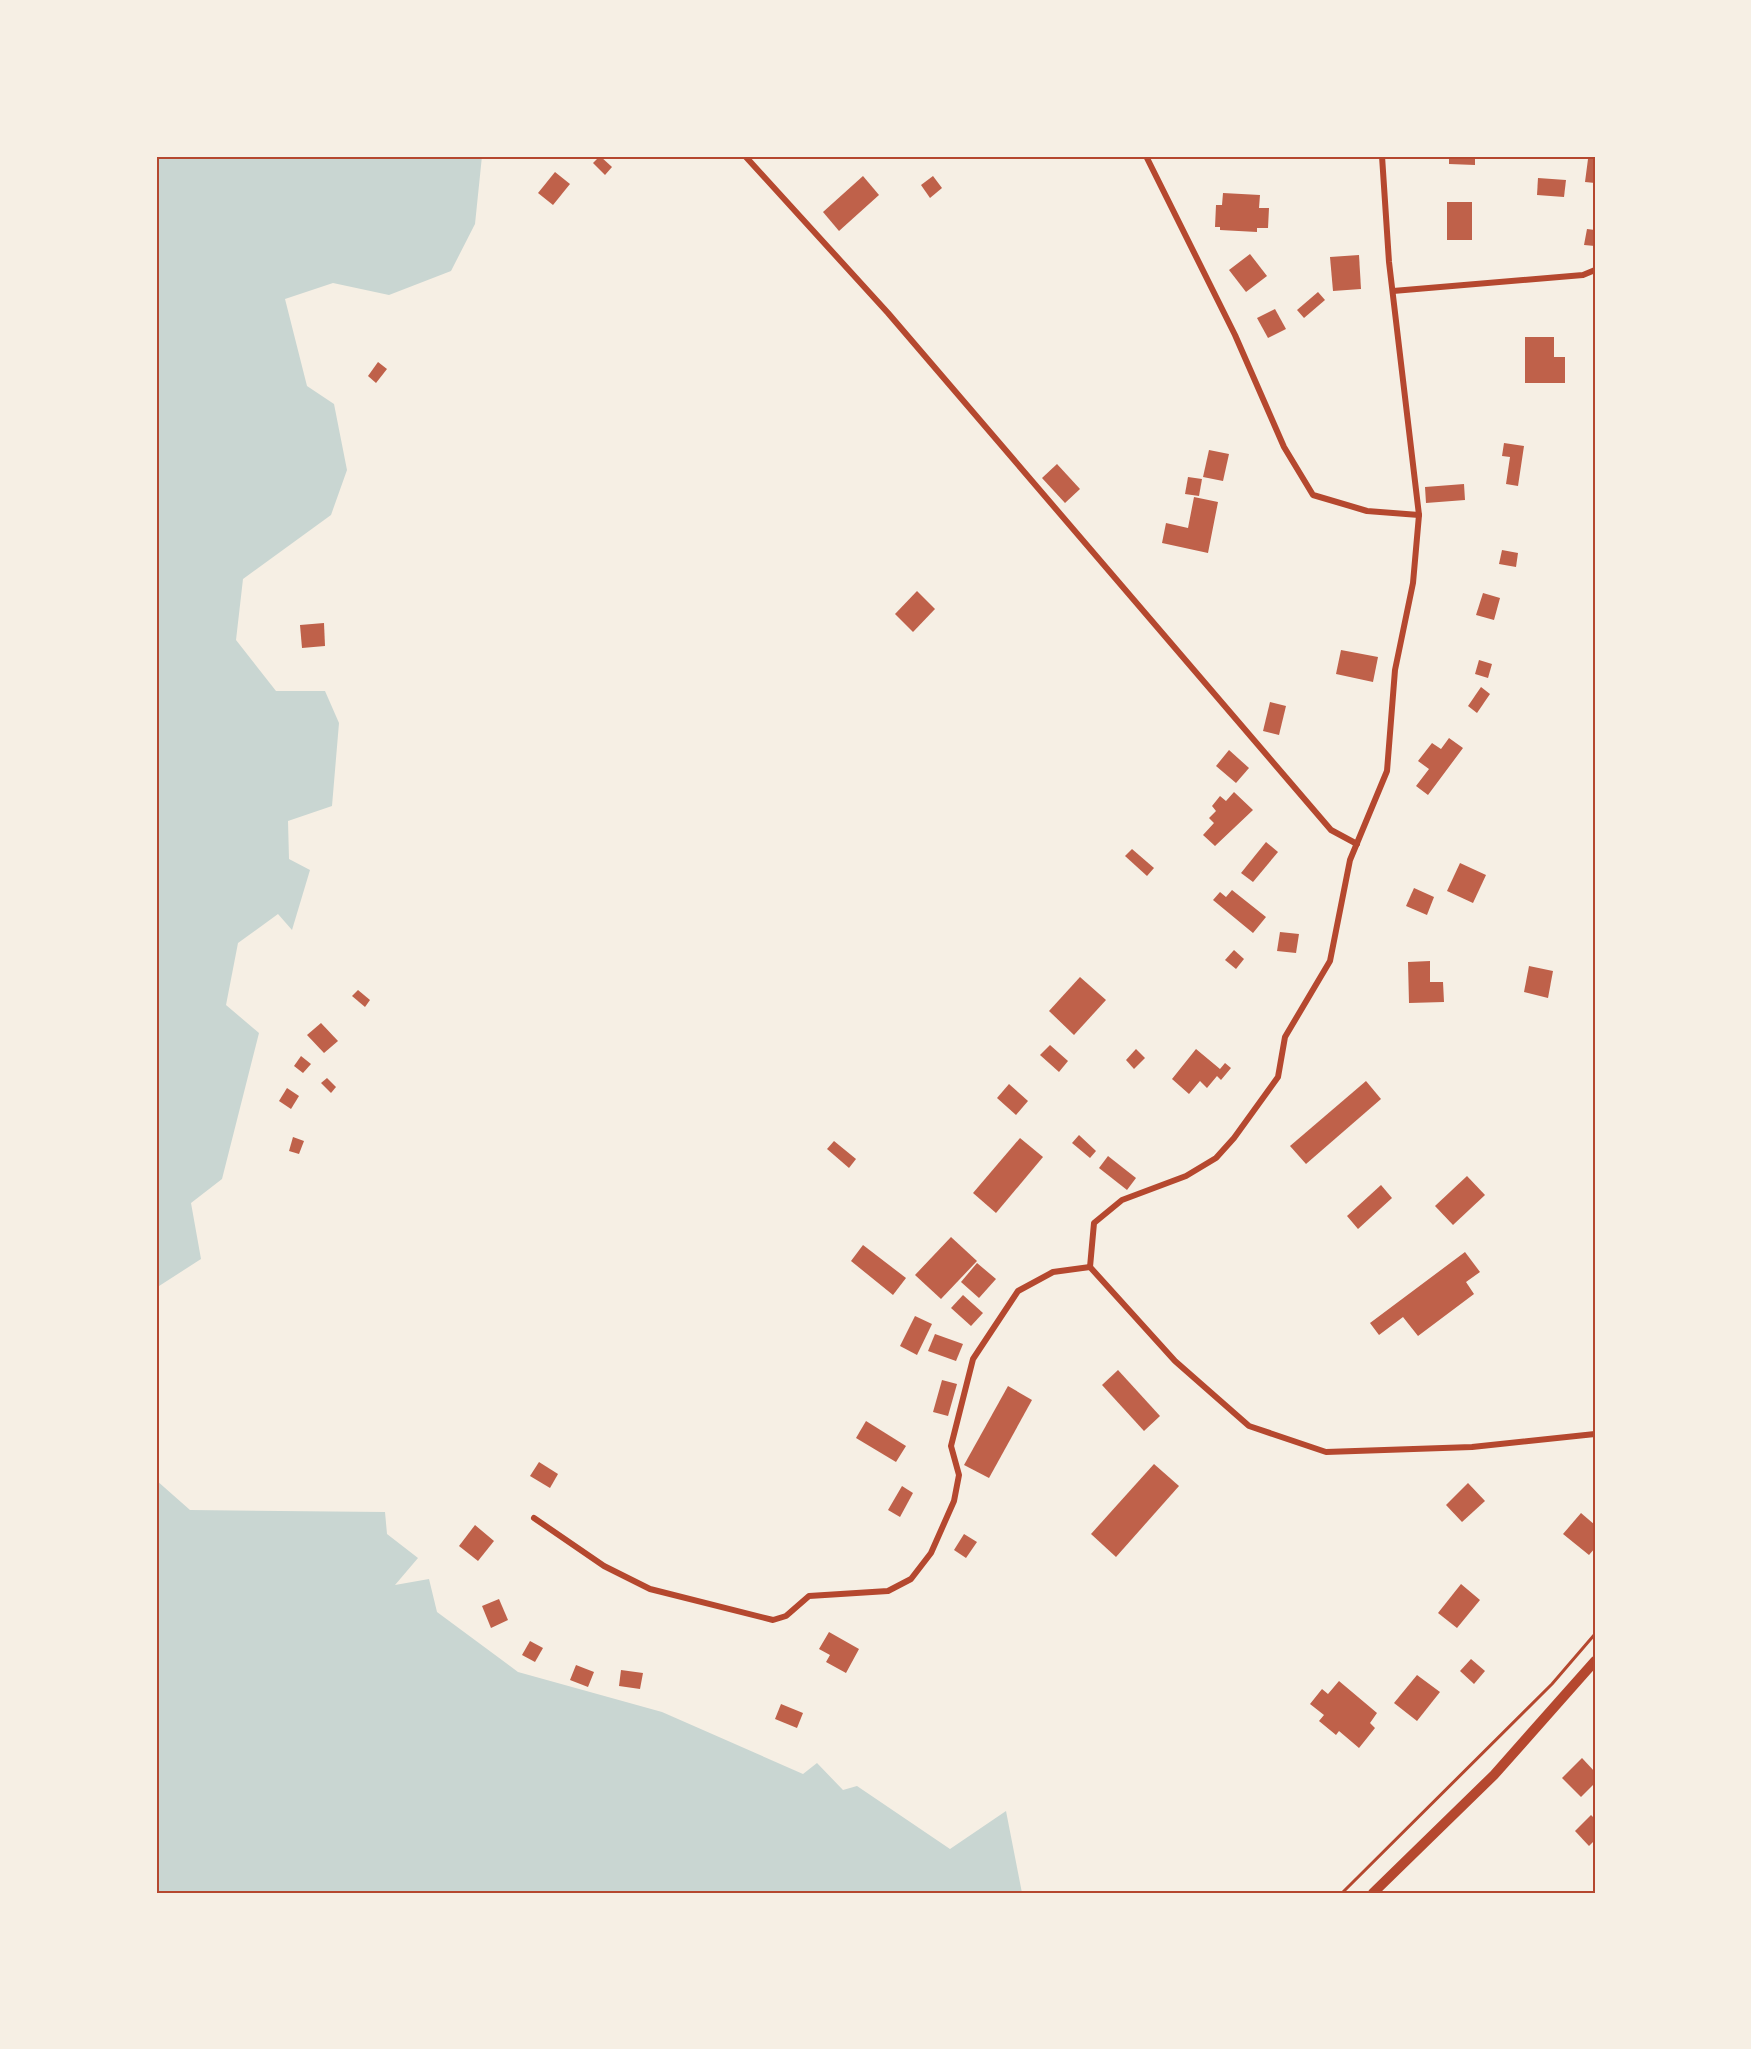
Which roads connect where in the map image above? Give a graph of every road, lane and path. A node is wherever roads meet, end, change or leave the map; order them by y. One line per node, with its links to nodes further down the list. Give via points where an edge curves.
1 (745, 156): 7 (street, via 888,313 1331,830)
2 (1146, 156): 6 (street, via 1230,324 1284,447 1313,495 1367,511)
3 (1382, 156): 5 (street)
4 (1595, 270): 5 (street, via 1583,275)
5 (1393, 291): 6 (street)
6 (1419, 515): 7 (street, via 1413,583 1395,670 1387,771)
7 (1357, 844): 8 (street, via 1350,860 1330,961 1285,1037 1278,1077 1216,1158 1186,1176 1122,1200 1094,1223)
8 (1090, 1267): 9 (street, via 1175,1361 1249,1426 1326,1452 1426,1449); 10 (street, via 1053,1272 1018,1291 974,1359 951,1446 959,1475 954,1501 931,1553 911,1579 888,1591 809,1596 786,1616 773,1620 650,1589 604,1566)
9 (1595, 1434)
10 (534, 1518)
11 (1595, 1634): 13 (path, via 1552,1684)
12 (1595, 1661): 14 (street, via 1494,1775)
13 (1342, 1893)
14 (1373, 1893)

